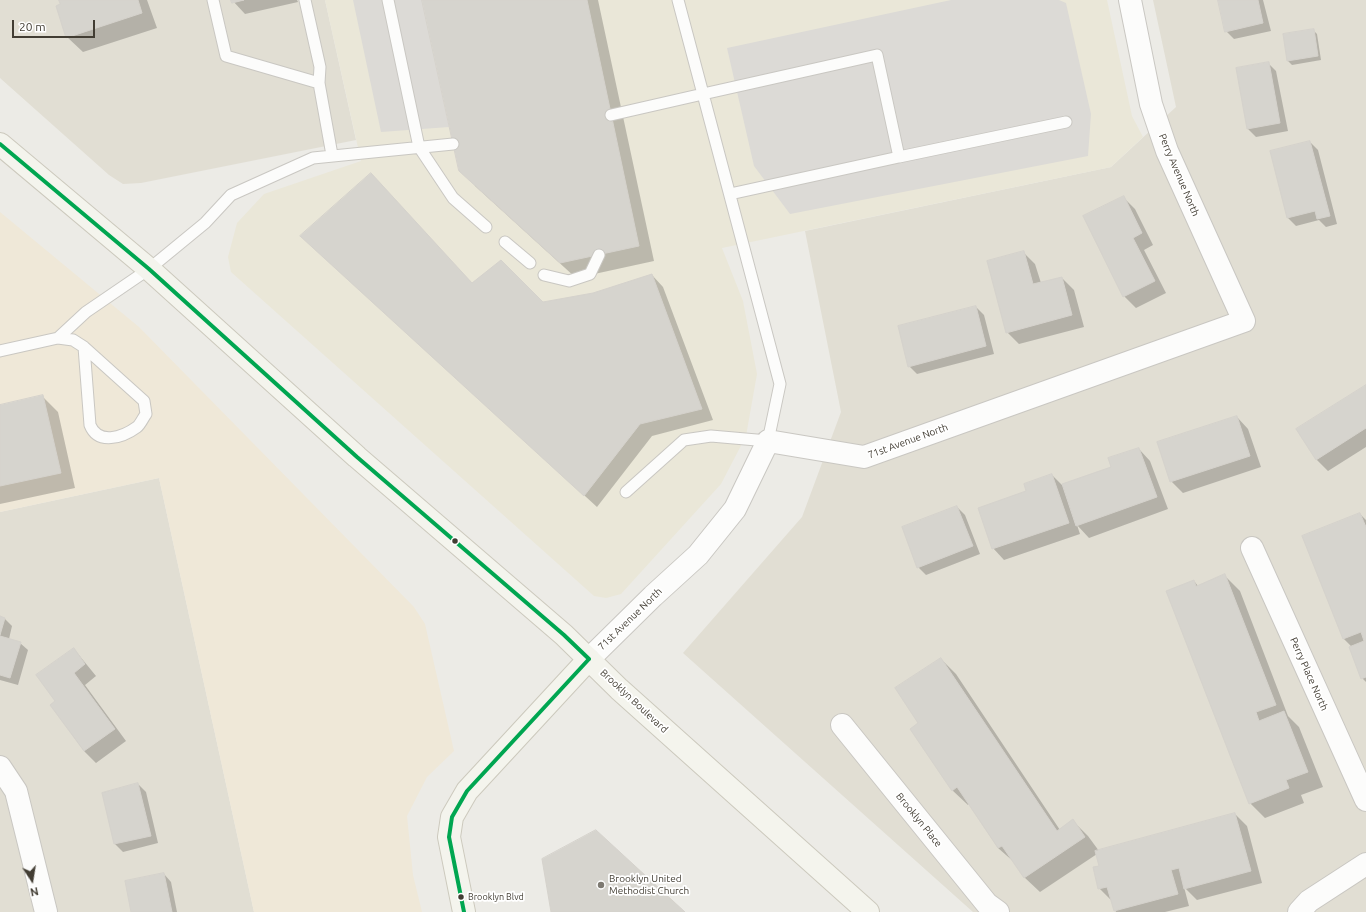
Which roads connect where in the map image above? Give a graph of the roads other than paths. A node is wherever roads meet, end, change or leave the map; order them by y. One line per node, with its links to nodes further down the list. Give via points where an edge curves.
1 (213, 0): 6 (lane, via 226,56)
2 (305, 0): 6 (lane, via 320,67)
3 (388, 0): 12 (lane)
4 (678, 0): 7 (lane)
5 (1130, 0): 22 (street, Perry Avenue North, via 1151,104 1167,151)
6 (319, 83): 13 (lane)
7 (703, 94): 8 (lane); 14 (lane, via 877,55); 15 (lane)
8 (611, 115)
9 (1066, 122): 14 (lane)
10 (0, 144): 20 (main road, Brooklyn Boulevard)
11 (453, 144): 12 (lane)
12 (419, 147): 13 (lane); 16 (lane, via 453,198)
13 (332, 155): 20 (lane, via 313,158 231,195 206,223)
14 (899, 157): 15 (lane)
15 (730, 194): 26 (lane, via 780,384)
16 (486, 227)
17 (505, 242): 19 (lane)
18 (599, 255): 21 (lane, via 590,274 569,281)
19 (530, 263)
20 (149, 269): 23 (lane, via 86,312); 29 (main road, Brooklyn Boulevard, via 357,457)
21 (544, 275)
22 (1244, 320): 26 (street, 71st Avenue North, via 864,457)
23 (58, 338): 24 (lane, via 73,340); 25 (lane)
24 (84, 347): 24 (lane, via 144,401 146,414 138,427 107,438 93,432 90,425)
25 (0, 351)
26 (768, 441): 27 (lane, via 711,436 684,440); 29 (street, 71st Avenue North, via 735,509 698,555)
27 (626, 492)
28 (1252, 548): 32 (street, Perry Place North)
29 (589, 659): 35 (main road, via 467,791 452,817 449,837); 36 (main road, Brooklyn Boulevard, via 619,689)
30 (842, 725): 37 (street, Brooklyn Place, via 987,904)
31 (0, 768): 34 (street, via 16,791)
32 (1366, 800)
33 (1366, 864): 38 (street, via 1309,901)
34 (46, 912)
35 (464, 912)
36 (868, 912)
37 (998, 912)
38 (1299, 912)

